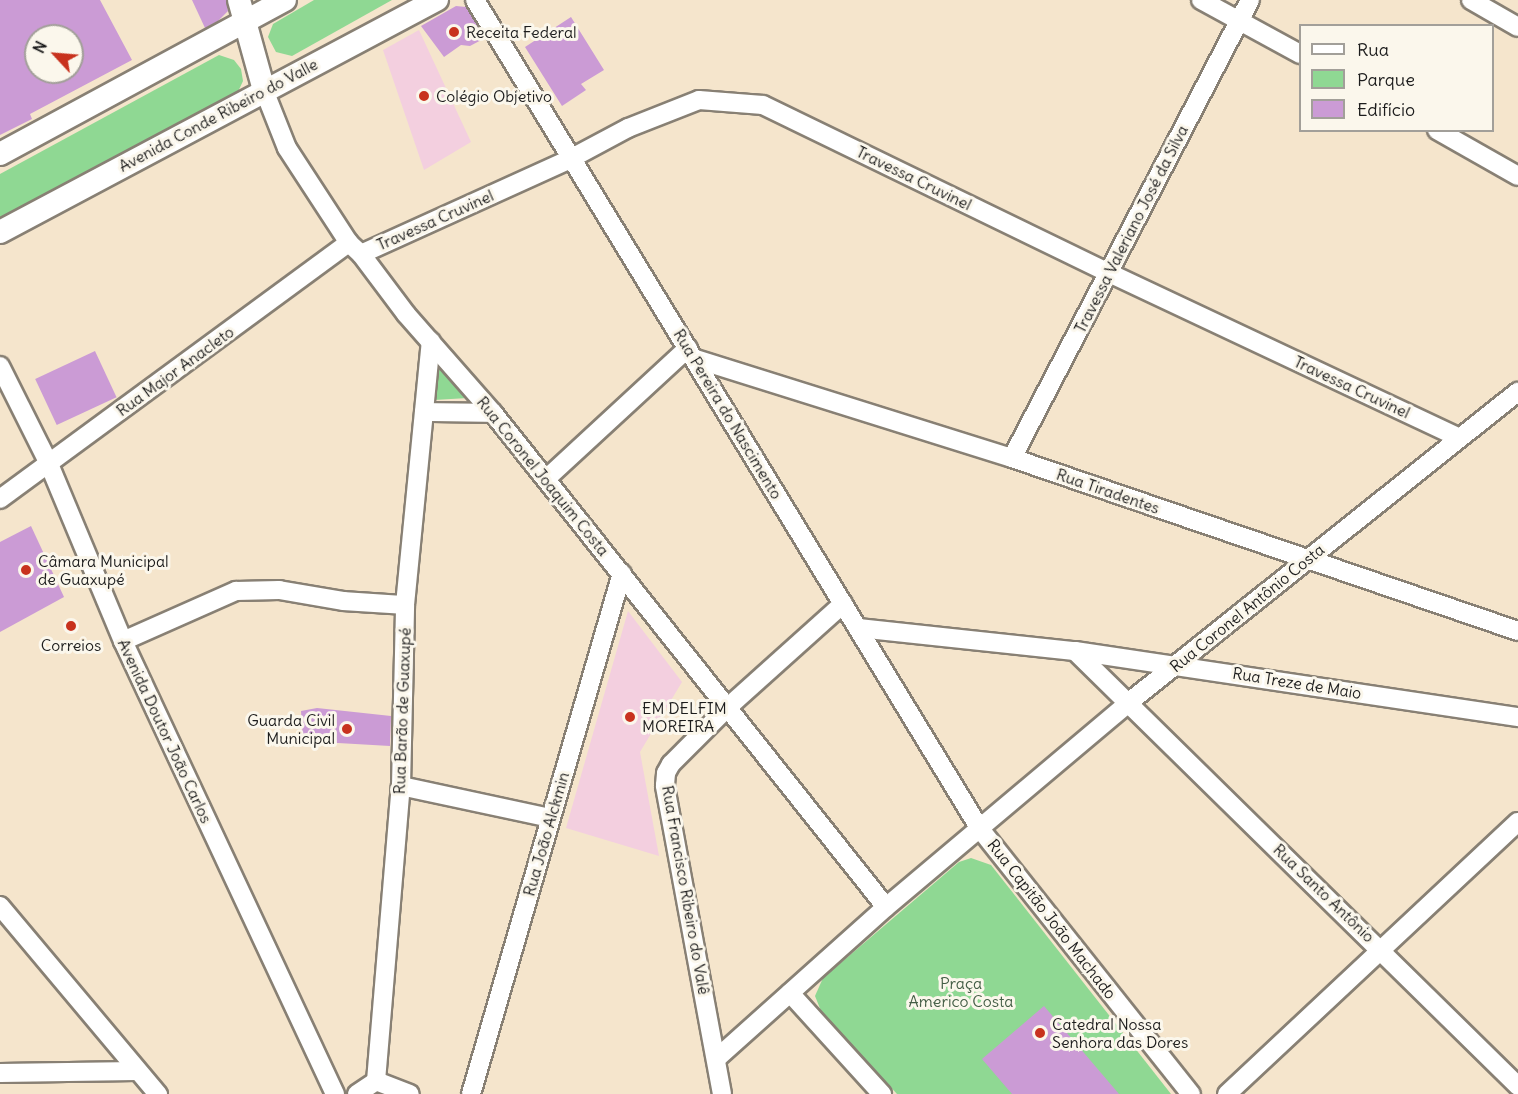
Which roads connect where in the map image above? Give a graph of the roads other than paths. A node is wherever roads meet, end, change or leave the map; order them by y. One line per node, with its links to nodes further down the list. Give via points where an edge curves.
1 (238, 0): 9 (main road, Rua Coronel Joaquim Costa)
2 (285, 0): 9 (main road)
3 (437, 0): 12 (main road, Avenida Conde Ribeiro do Valle)
4 (475, 0): 15 (street, Rua Pereira do Nascimento)
5 (1201, 0): 8 (street)
6 (1250, 0): 8 (street, Travessa Valeriano José da Silva)
7 (1471, 0): 10 (street)
8 (1240, 20): 11 (street); 19 (street, Travessa Valeriano José da Silva)
9 (244, 22): 12 (main road, Rua Coronel Joaquim Costa); 14 (main road)
10 (1518, 27)
11 (1299, 53)
12 (264, 90): 17 (main road, Avenida Conde Ribeiro do Valle); 18 (street, Rua Coronel Joaquim Costa, via 287,148)
13 (1441, 132): 16 (street)
14 (0, 154)
15 (570, 159): 18 (street, Travessa Cruvinel); 19 (street, Travessa Cruvinel, via 628,128 699,100 763,105); 21 (street, Rua Pereira do Nascimento)
16 (1518, 176)
17 (0, 232)
18 (355, 248): 20 (street, Rua Coronel Joaquim Costa); 28 (street, Rua Major Anacleto)
19 (1109, 273): 26 (street, Travessa Cruvinel); 27 (street, Travessa Valeriano José da Silva)
20 (431, 341): 24 (street, Rua Barão de Guaxupé); 25 (street, Rua Coronel Joaquim Costa)
21 (692, 354): 27 (street, Rua Tiradentes); 29 (street); 33 (street, Rua Pereira do Nascimento)
22 (0, 366): 28 (street, Avenida Doutor João Carlos)
23 (1518, 392): 26 (street, Rua Coronel Antônio Costa)
24 (424, 412): 25 (street); 34 (street, Rua Barão de Guaxupé)
25 (493, 413): 29 (street, Rua Coronel Joaquim Costa)
26 (1458, 437): 31 (street, Rua Coronel Antônio Costa)
27 (1012, 458): 31 (street, Rua Tiradentes)
28 (49, 464): 30 (street, Rua Major Anacleto); 37 (street, Avenida Doutor João Carlos)
29 (546, 479): 32 (street, Rua Coronel Joaquim Costa)
30 (0, 499)
31 (1309, 560): 36 (street, Rua Tiradentes); 39 (street, Rua Coronel Antônio Costa)
32 (622, 573): 41 (street, Rua Coronel Joaquim Costa); 44 (street, Rua João Alckmin)
33 (843, 604): 35 (street, Rua Pereira do Nascimento); 41 (street, Rua Francisco Ribeiro do Valê)
34 (405, 605): 37 (street, via 344,601 279,590 236,591); 43 (street, Rua Barão de Guaxupé)
35 (858, 628): 38 (street, Rua Treze de Maio); 46 (street, Rua Pereira do Nascimento)
36 (1518, 631)
37 (123, 641): 57 (street, Avenida Doutor João Carlos)
38 (1075, 651): 39 (street, Rua Treze de Maio); 40 (street)
39 (1177, 665): 40 (street, Rua Coronel Antônio Costa); 42 (street, Rua Treze de Maio)
40 (1128, 703): 46 (street, Rua Coronel Antônio Costa); 49 (street, Rua Santo Antônio)
41 (727, 708): 48 (street, Rua Coronel Joaquim Costa); 51 (street, Rua Francisco Ribeiro do Valê, via 671,764 665,785)
42 (1518, 717)
43 (401, 786): 44 (street); 55 (street, Rua Barão de Guaxupé)
44 (550, 818): 60 (street, Rua João Alckmin)
45 (1518, 822): 49 (street)
46 (980, 829): 48 (street); 63 (street, Rua Capitão João Machado)
47 (0, 906): 52 (street)
48 (886, 907): 50 (street)
49 (1382, 950): 54 (street, Rua Santo Antônio); 64 (street)
50 (790, 993): 51 (street); 62 (street)
51 (716, 1059): 61 (street, Rua Francisco Ribeiro do Valê)
52 (136, 1071): 53 (street); 56 (street)
53 (0, 1073)
54 (1518, 1086)
55 (381, 1088): 58 (street); 59 (street)
56 (158, 1094)
57 (336, 1094)
58 (357, 1094)
59 (410, 1094)
60 (471, 1094)
61 (722, 1094)
62 (882, 1094)
63 (1191, 1094)
64 (1227, 1094)

